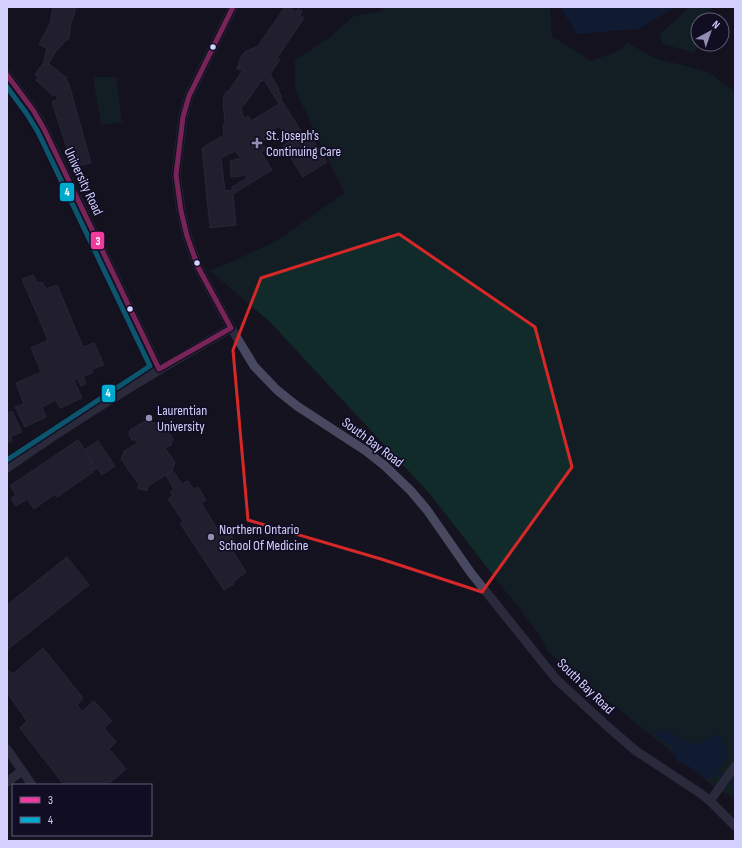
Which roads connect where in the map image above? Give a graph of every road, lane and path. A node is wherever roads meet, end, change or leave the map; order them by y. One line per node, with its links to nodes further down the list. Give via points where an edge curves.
1 (233, 7): 3 (street, South Bay Road, via 189,96 183,116 176,175 189,242 198,267)
2 (7, 75): 4 (street, University Road, via 44,129)
3 (230, 328): 4 (street); 11 (street, South Bay Road, via 254,366 277,390 366,451 411,490 480,585 556,679 636,751)
4 (159, 369): 5 (street)
5 (7, 468)
6 (7, 749): 8 (street)
7 (735, 766): 11 (street)
8 (22, 771): 9 (street); 10 (street)
9 (7, 782)
10 (31, 784)
11 (710, 801): 12 (street, South Bay Road)
12 (735, 826)

